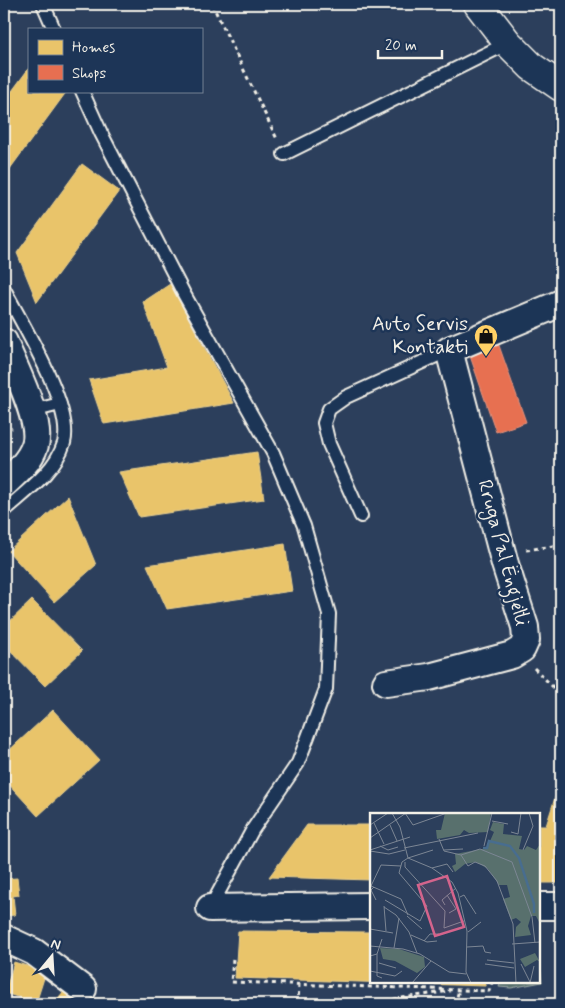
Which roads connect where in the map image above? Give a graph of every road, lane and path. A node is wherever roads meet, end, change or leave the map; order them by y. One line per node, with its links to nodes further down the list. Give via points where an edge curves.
1 (43, 4): 4 (lane)
2 (212, 4): 8 (path)
3 (478, 4): 5 (main road)
4 (54, 28)
5 (508, 43): 6 (main road, via 532,67); 8 (lane)
6 (561, 88)
7 (82, 92): 26 (lane, via 184,294 273,453 304,526 328,614 326,689 298,763 254,829)
8 (284, 154)
9 (4, 289): 13 (lane, via 51,378)
10 (561, 302): 12 (street)
11 (4, 342): 14 (street)
12 (449, 350): 17 (lane, via 346,397 329,409 324,423 328,444); 19 (street, Rruga Pal Ëngjëlli)
13 (60, 404): 14 (lane); 16 (lane, via 64,417 64,442 53,464)
14 (32, 411): 15 (street, via 36,444 29,457)
15 (4, 484)
16 (4, 511)
17 (361, 516)
18 (561, 545): 19 (path)
19 (503, 554): 20 (street, Rruga Pal Ëngjëlli, via 525,627 526,640)
20 (522, 649): 21 (street, Rruga Pal Ëngjëlli, via 464,669); 22 (path, via 532,666)
21 (386, 682)
22 (561, 695)
23 (370, 906): 26 (street)
24 (540, 906): 25 (street)
25 (561, 906)
26 (210, 908)
27 (4, 938): 31 (street, via 34,952)
28 (232, 959): 30 (path, via 231,982)
29 (492, 983): 32 (path, via 490,991)
30 (299, 984): 32 (path); 33 (path)
31 (83, 989)
32 (459, 990): 34 (path); 35 (path)
33 (298, 1004)
34 (362, 1004)
35 (455, 1004)

